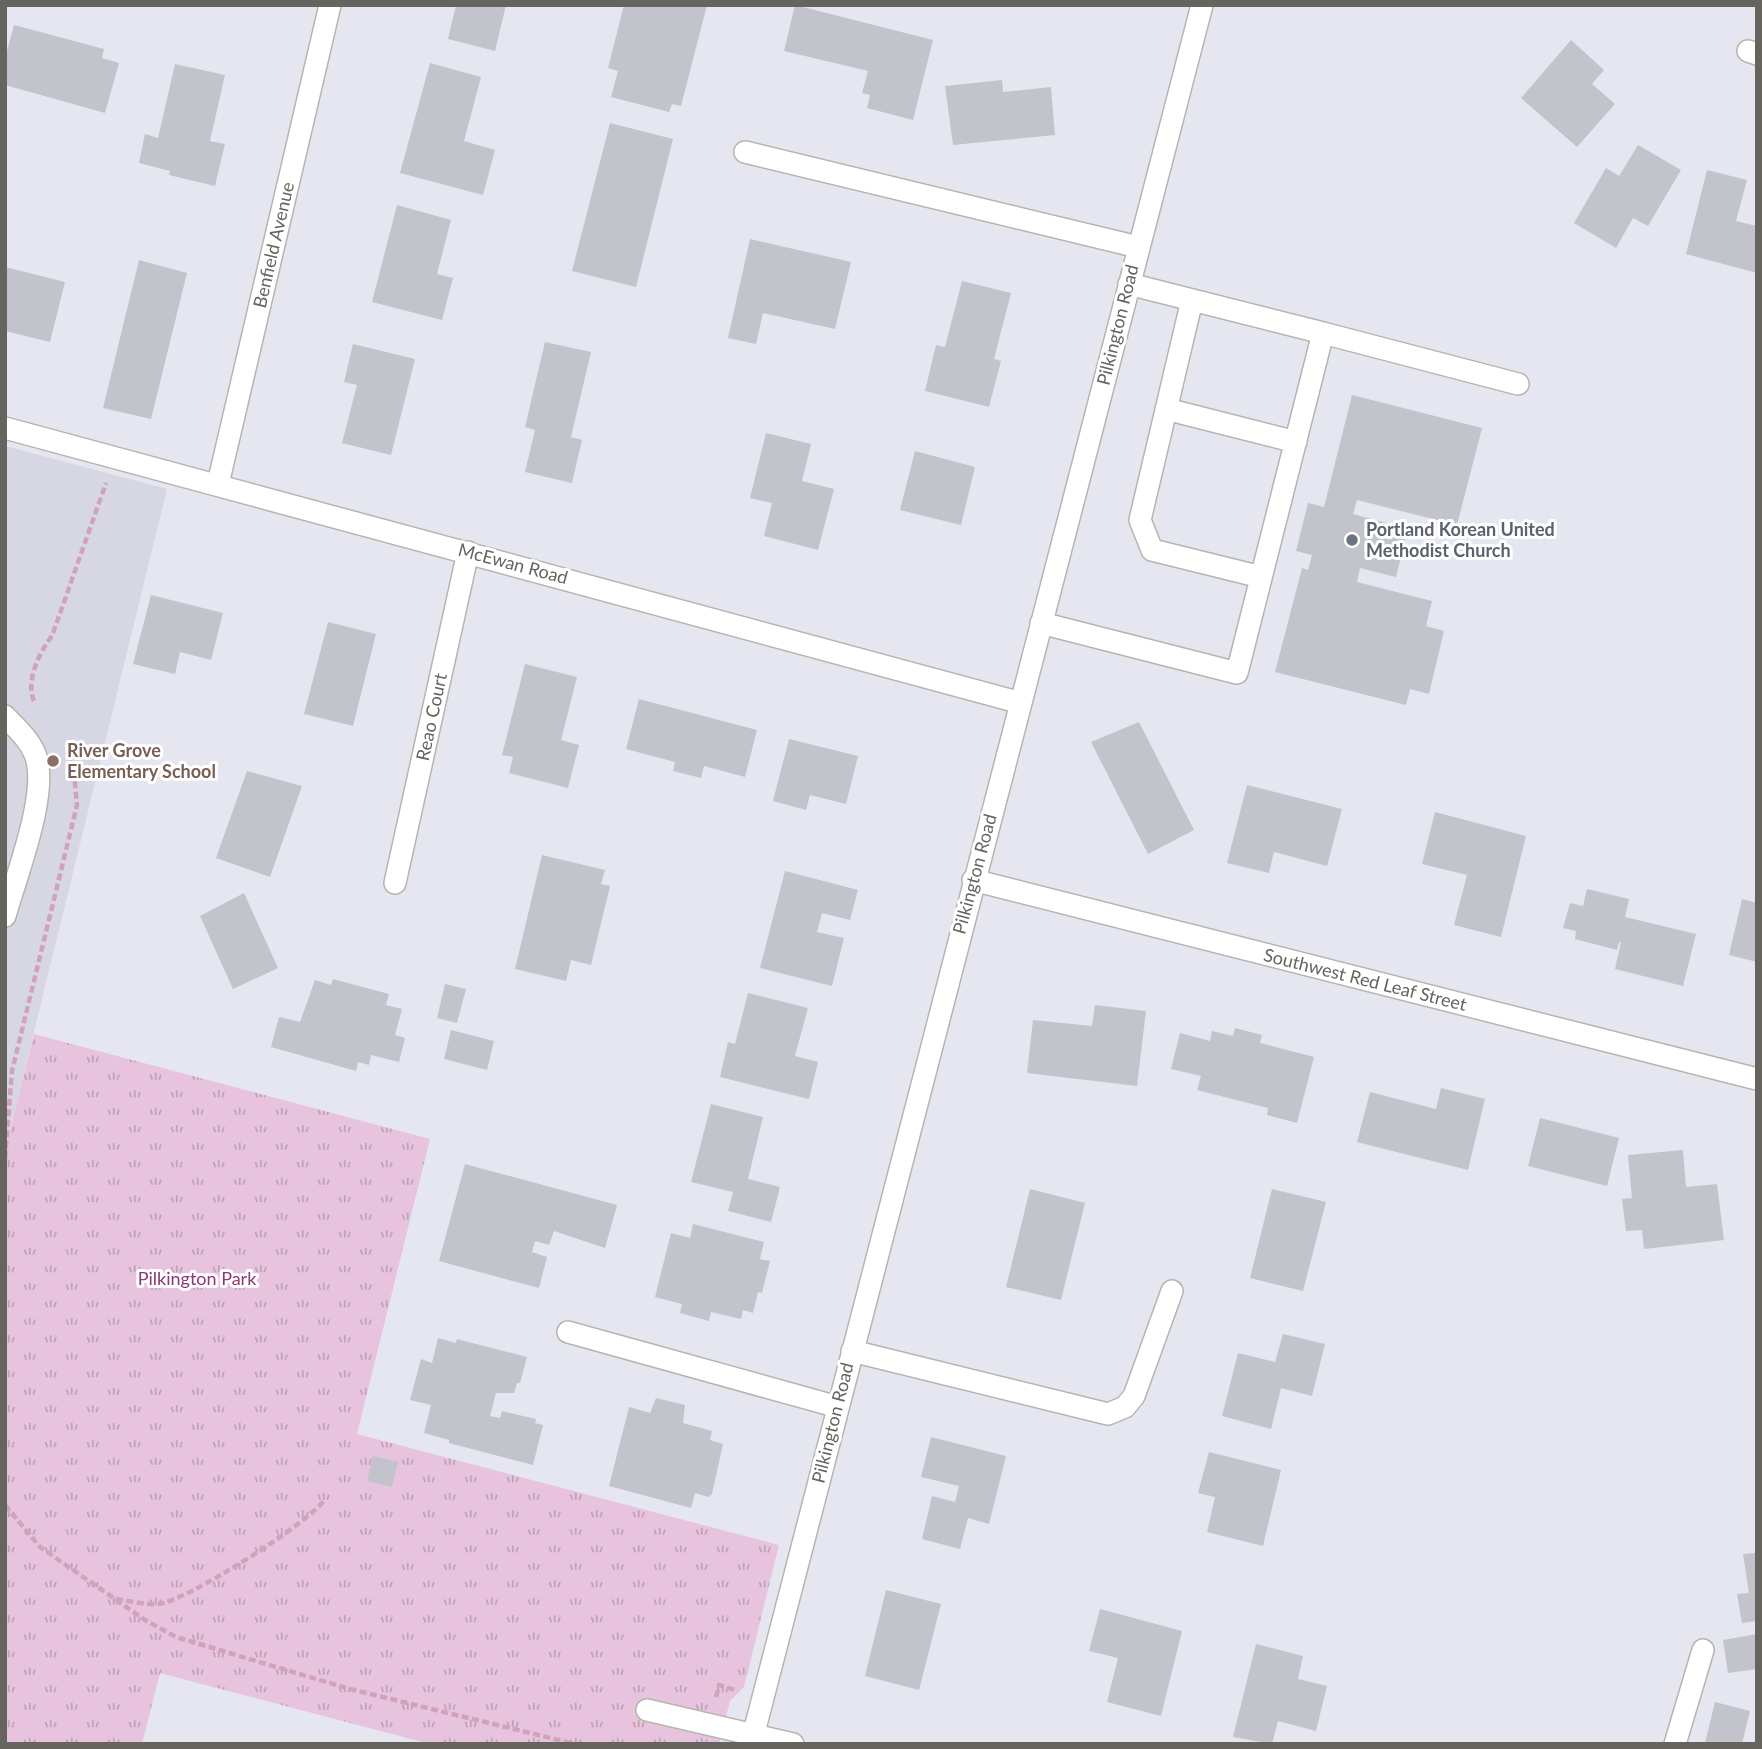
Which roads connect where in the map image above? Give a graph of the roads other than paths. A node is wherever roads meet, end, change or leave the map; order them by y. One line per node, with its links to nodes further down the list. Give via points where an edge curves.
1 (330, 5): 12 (street, Benfield Avenue)
2 (1202, 5): 4 (street, Pilkington Road)
3 (745, 152): 4 (street)
4 (1138, 247): 5 (street, Pilkington Road)
5 (1129, 284): 6 (street); 15 (street, Pilkington Road)
6 (1192, 300): 7 (street); 9 (street)
7 (1324, 334): 8 (street); 11 (street)
8 (1518, 384)
9 (1166, 409): 11 (street); 14 (street, via 1140,520 1153,550)
10 (5, 428): 12 (street, McEwan Road)
11 (1296, 442): 14 (street)
12 (218, 484): 13 (street, McEwan Road)
13 (468, 552): 16 (street, McEwan Road); 19 (street, Reao Court)
14 (1261, 577): 15 (street, via 1237,673)
15 (1041, 623): 16 (street, Pilkington Road)
16 (1021, 703): 18 (street, Pilkington Road)
17 (5, 716): 20 (street, via 28,740 41,783)
18 (973, 880): 21 (street, Southwest Red Leaf Street); 24 (street, Pilkington Road)
19 (395, 883)
20 (5, 916)
21 (1757, 1079)
22 (1172, 1291): 24 (street, via 1134,1396 1125,1407 1108,1414)
23 (568, 1332): 25 (street)
24 (852, 1351): 25 (street, Pilkington Road)
25 (838, 1407): 28 (street, Pilkington Road)
26 (1703, 1650): 30 (street)
27 (647, 1710): 28 (street)
28 (752, 1739): 29 (street)
29 (793, 1744)
30 (1675, 1744)

